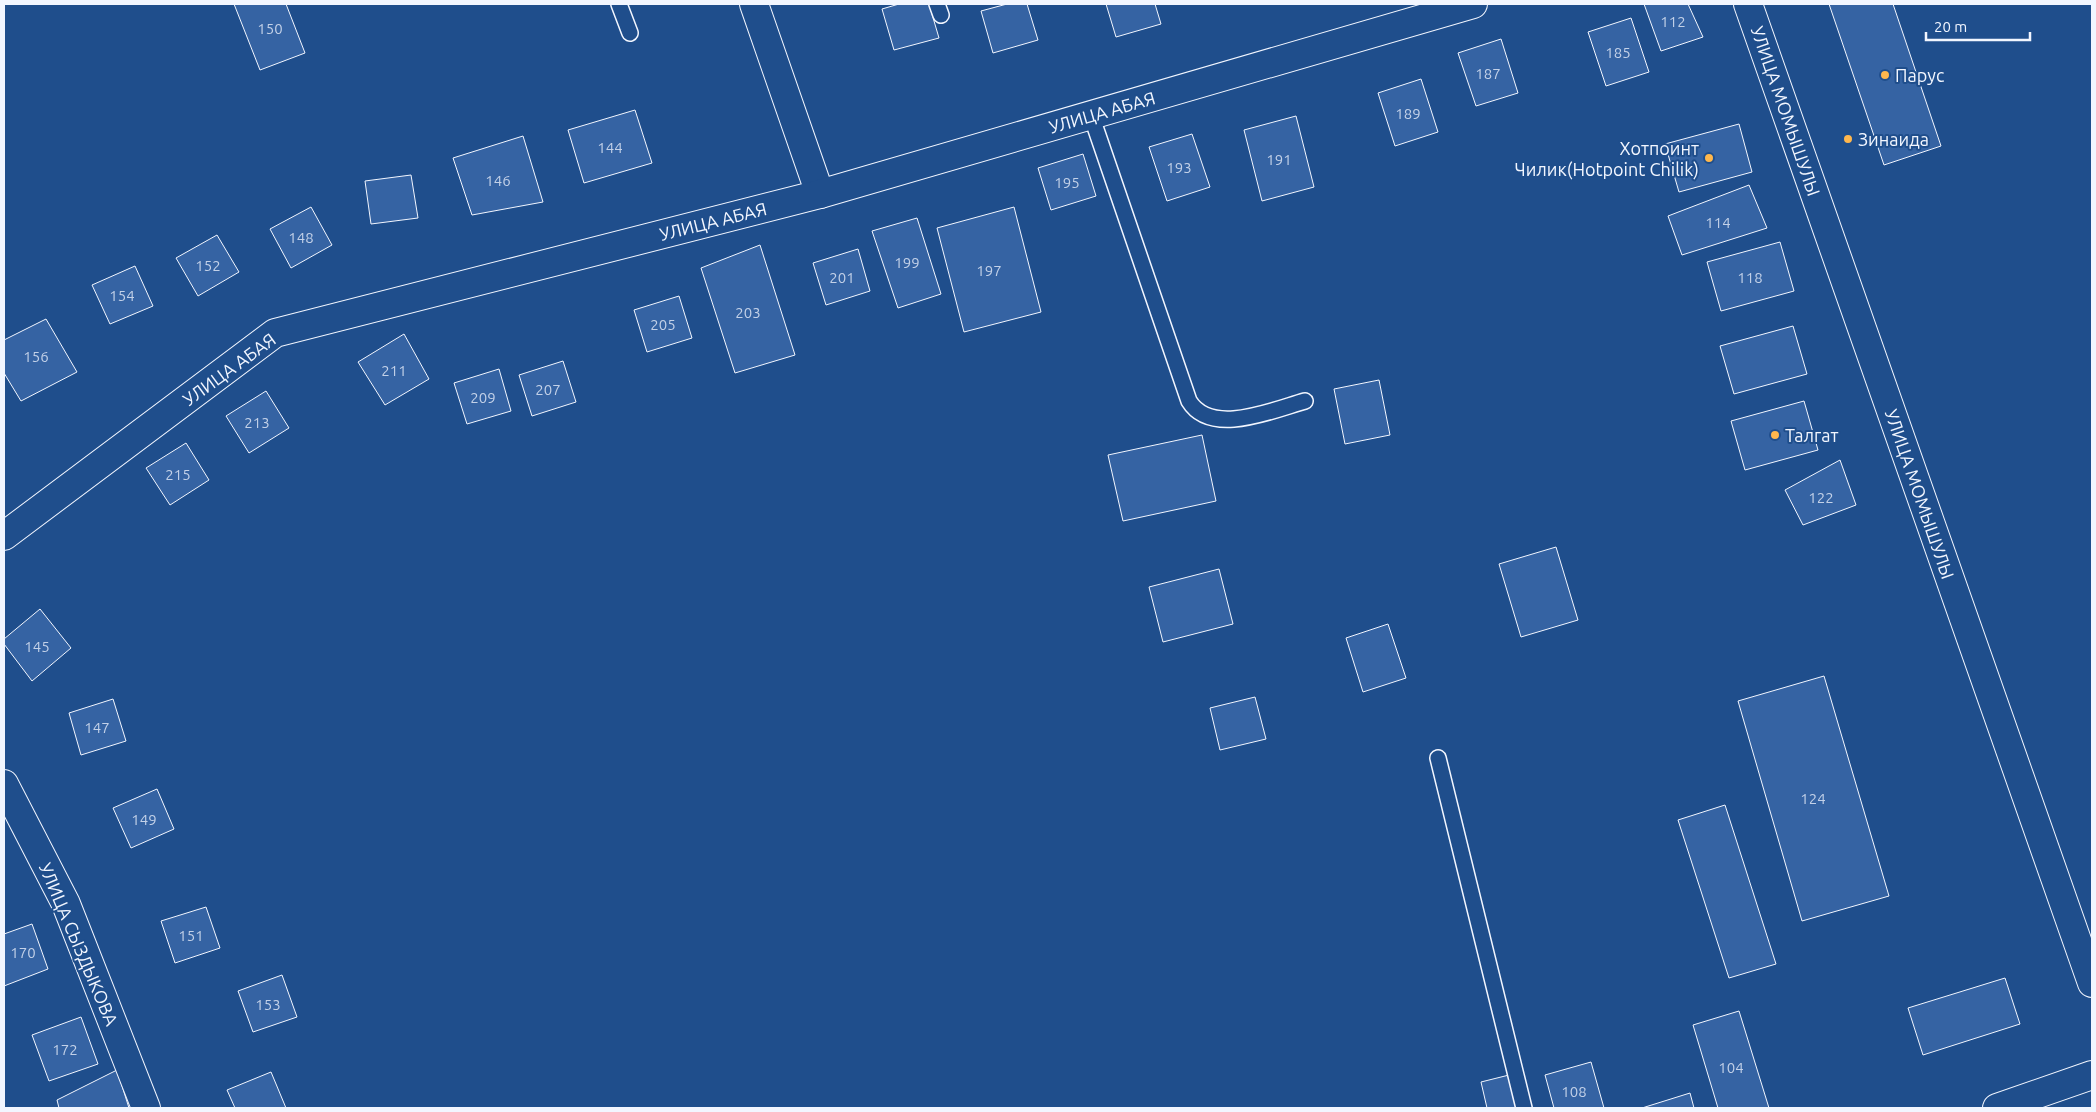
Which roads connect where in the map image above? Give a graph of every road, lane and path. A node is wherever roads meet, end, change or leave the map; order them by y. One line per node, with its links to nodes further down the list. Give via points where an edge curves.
1 (619, 4): 5 (lane)
2 (754, 4): 7 (street)
3 (1473, 4): 6 (street, УЛИЦА АБАЯ)
4 (1748, 4): 12 (street, УЛИЦА МОМЫШУЛЫ)
5 (630, 34)
6 (1091, 115): 7 (street, УЛИЦА АБАЯ); 8 (lane, via 1195,410 1215,418 1239,418)
7 (820, 194): 9 (street, УЛИЦА АБАЯ, via 276,333)
8 (1305, 401)
9 (4, 536)
10 (1438, 758): 15 (lane)
11 (4, 784): 14 (street, УЛИЦА СЫЗДЫКОВА, via 66,904)
12 (2092, 983)
13 (2092, 1075): 16 (street)
14 (146, 1108)
15 (1524, 1108)
16 (1997, 1108)

